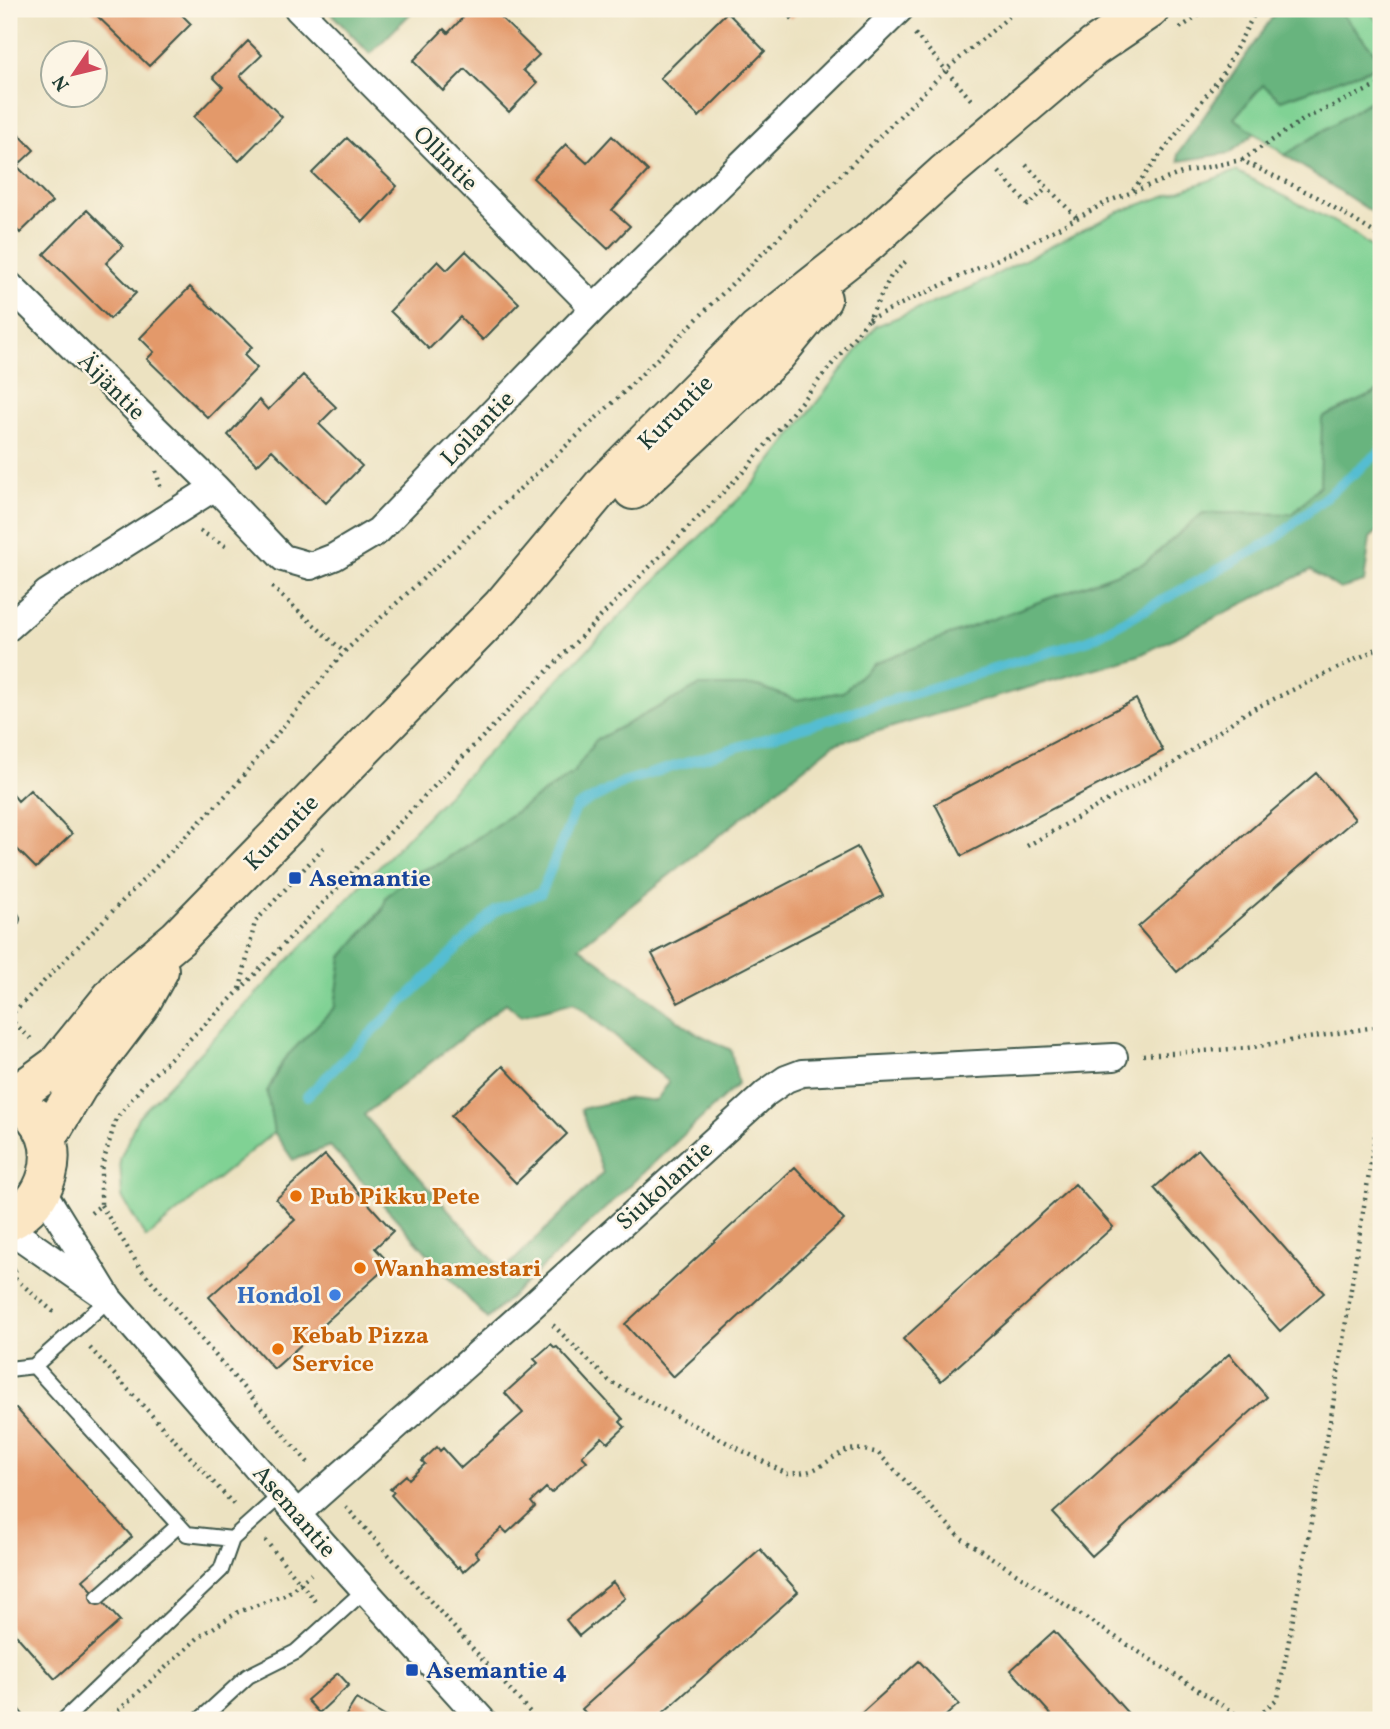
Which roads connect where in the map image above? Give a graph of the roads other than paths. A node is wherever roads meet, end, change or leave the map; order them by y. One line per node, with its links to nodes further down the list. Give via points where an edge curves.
1 (298, 9): 5 (street, Ollintie)
2 (1150, 9): 8 (main road, Kuruntie, via 1094,47 870,241 757,330 604,484 502,606)
3 (898, 11): 5 (street, Loilantie)
4 (9, 285): 6 (street, Äijäntie)
5 (594, 308): 6 (street, Loilantie, via 378,531 334,557 311,566 283,558)
6 (215, 487): 7 (street, via 47,593)
7 (9, 627)
8 (178, 938): 10 (main road, Kuruntie, via 121,986 57,1065); 11 (main road, Kuruntie, via 139,1006 78,1086)
9 (1114, 1057): 18 (street, Siukolantie, via 802,1073 786,1079 765,1093 533,1305)
10 (11, 1097): 11 (main road, via 39,1121)
11 (47, 1138): 12 (main road, via 50,1156)
12 (42, 1190): 13 (main road, via 32,1205); 15 (street, Asemantie)
13 (9, 1221)
14 (9, 1229): 15 (street, Asemantie)
15 (109, 1299): 16 (lane); 18 (street, Asemantie)
16 (34, 1366): 17 (lane); 19 (lane)
17 (9, 1369)
18 (290, 1504): 20 (lane, via 250,1523); 21 (street, Asemantie)
19 (179, 1525): 20 (lane, via 187,1534); 22 (lane)
20 (232, 1539): 25 (lane, via 221,1570)
21 (365, 1590): 26 (lane, via 296,1652 248,1676); 27 (street, Asemantie)
22 (99, 1597)
23 (9, 1710): 24 (lane)
24 (17, 1720)
25 (64, 1720)
26 (200, 1720)
27 (482, 1720)

